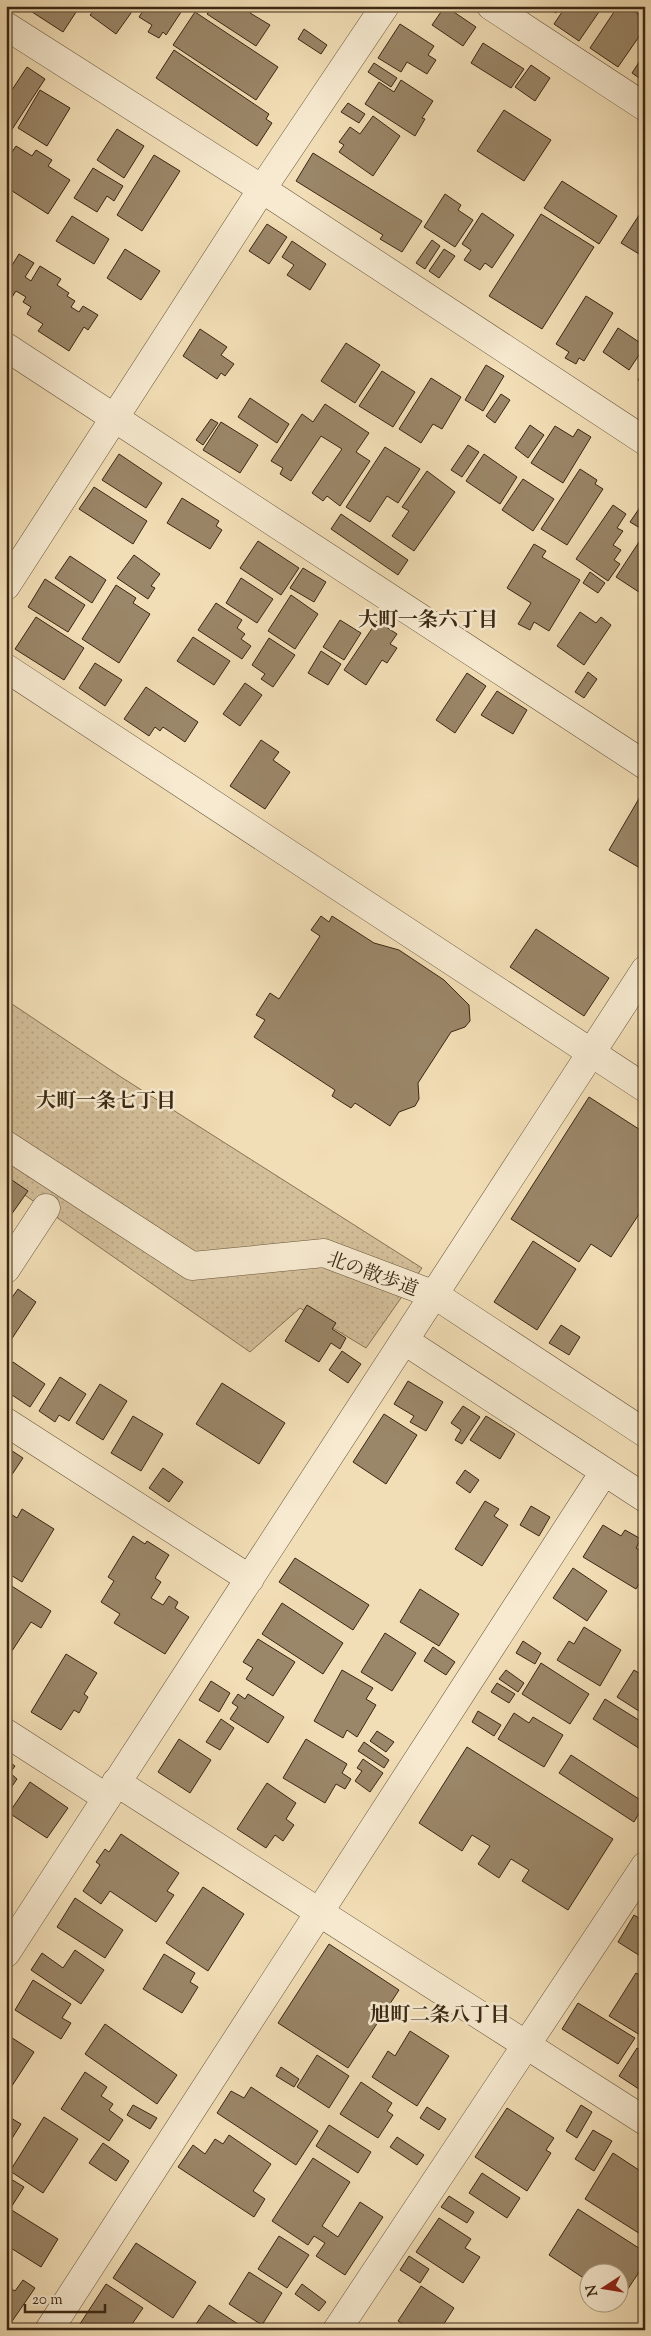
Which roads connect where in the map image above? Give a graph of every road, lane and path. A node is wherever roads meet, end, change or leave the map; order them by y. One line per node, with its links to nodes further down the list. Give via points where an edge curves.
1 (385, 6): 5 (street)
2 (491, 6): 4 (street)
3 (6, 26): 5 (street)
4 (645, 107)
5 (262, 189): 7 (street); 8 (street)
6 (6, 347): 7 (street)
7 (116, 418): 9 (street); 11 (street)
8 (645, 441)
9 (6, 586)
10 (6, 668): 13 (street)
11 (645, 765)
12 (645, 970): 13 (street)
13 (592, 1053): 14 (street); 18 (street)
14 (645, 1088)
15 (6, 1144): 18 (street, 北の散歩道, via 192,1266 324,1253)
16 (46, 1208): 17 (street)
17 (6, 1269)
18 (435, 1295): 19 (street); 21 (street, 北の散歩道)
19 (405, 1341): 22 (street); 24 (street)
20 (6, 1422): 24 (street)
21 (645, 1434)
22 (604, 1472): 23 (street); 28 (street)
23 (645, 1498)
24 (250, 1579): 26 (street)
25 (6, 1733): 26 (street)
26 (112, 1790): 28 (street); 29 (street)
27 (645, 1866): 30 (street)
28 (321, 1911): 30 (street); 32 (street)
29 (6, 1953)
30 (527, 2045): 31 (street); 33 (street)
31 (645, 2121)
32 (50, 2330)
33 (337, 2330)

